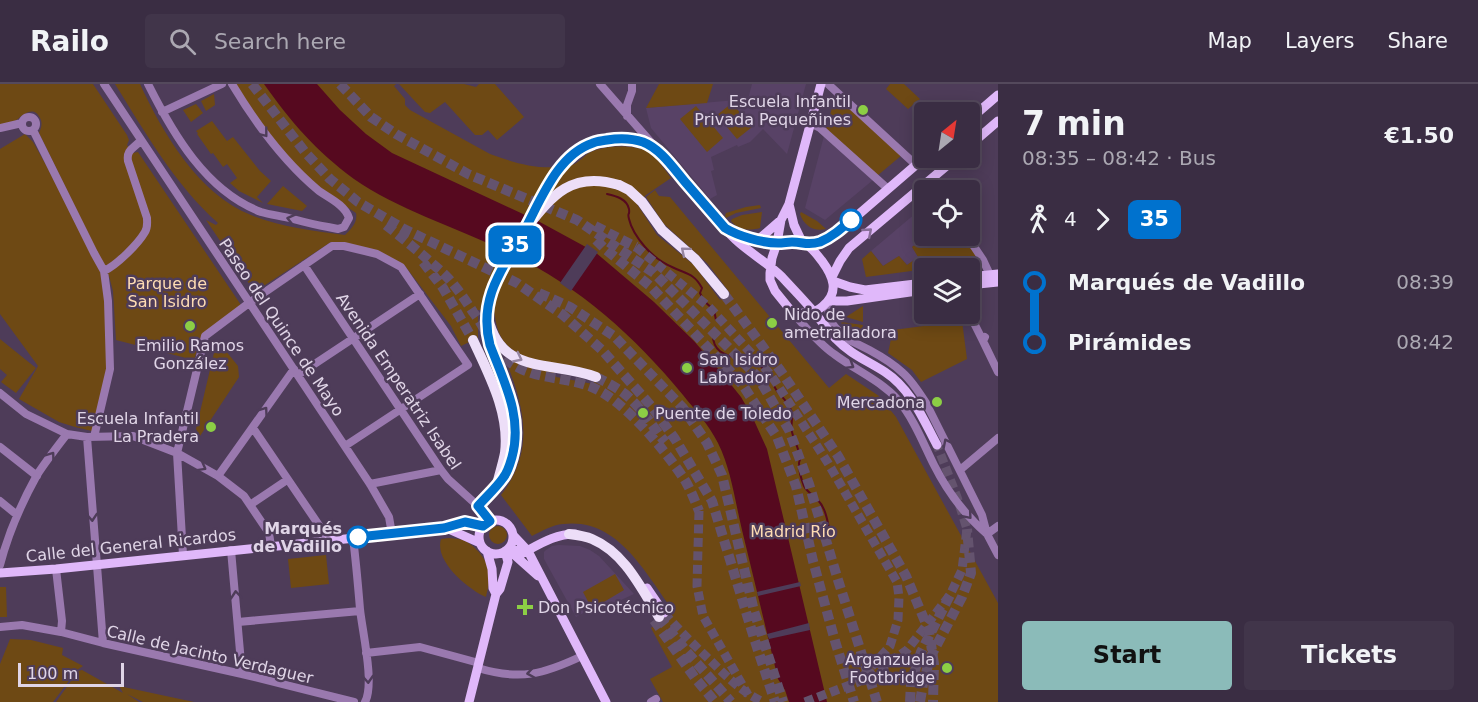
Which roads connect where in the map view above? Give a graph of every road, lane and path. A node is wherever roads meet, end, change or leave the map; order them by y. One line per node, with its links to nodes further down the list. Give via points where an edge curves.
1 (104, 84): 21 (street, Paseo del Quince de Mayo)
2 (148, 84): 13 (street)
3 (222, 84): 13 (street)
4 (232, 84): 13 (street, one-way to 13, via 287,162 345,210 349,218 341,228 262,212 234,198 192,158)
5 (600, 84): 11 (street)
6 (821, 84): 17 (main road)
7 (828, 84): 23 (street)
8 (633, 85): 10 (street)
9 (998, 95): 12 (main road)
10 (629, 96): 11 (street); 14 (street)
11 (614, 101): 14 (street)
12 (980, 111)
13 (162, 112)
14 (627, 116): 22 (street)
15 (998, 121): 20 (main road)
16 (22, 123): 18 (street); 19 (street, via 25,129); 19 (street, via 26,117 33,117 37,124)
17 (810, 123): 27 (street); 29 (main road)
18 (0, 128)
19 (33, 130): 39 (street)
20 (980, 137)
21 (141, 140): 39 (street, via 127,155 147,226 137,242); 48 (street, Paseo del Quince de Mayo)
22 (664, 157): 31 (main road); 32 (main road, bridge, via 644,142 617,139 579,150 556,173)
23 (914, 163)
24 (914, 167): 27 (main road)
25 (944, 168): 26 (main road)
26 (930, 180)
27 (887, 188): 35 (main road, via 837,233)
28 (914, 194): 41 (main road, one-way to 28, via 849,248)
29 (789, 204): 30 (main road); 35 (main road, via 794,225)
30 (781, 220): 33 (main road); 34 (main road)
31 (725, 228): 33 (main road); 38 (main road)
32 (524, 231): 46 (highway, one-way to 32, bridge, via 695,259 662,230 642,202 619,185 591,180 565,188 545,204); 49 (main road, bridge, via 504,262)
33 (758, 240): 34 (main road)
34 (777, 243): 35 (main road); 38 (main road)
35 (805, 244): 41 (main road, via 816,252)
36 (974, 246): 40 (street)
37 (304, 265): 45 (street, via 332,246 376,254 401,267); 48 (street); 54 (street, Avenida Emperatriz Isabel)
38 (770, 267): 50 (main road, via 775,291); 51 (main road)
39 (104, 271): 64 (street, via 110,369)
40 (995, 277): 42 (main road)
41 (833, 279): 43 (main road, via 865,290); 47 (main road)
42 (980, 283)
43 (914, 284)
44 (914, 292): 47 (main road)
45 (420, 294): 54 (street); 61 (street, via 468,365)
46 (724, 294)
47 (828, 301): 51 (main road); 56 (street, via 830,320)
48 (249, 303): 57 (street, Paseo del Quince de Mayo); 69 (street, via 205,336)
49 (487, 312): 59 (highway, one-way to 59, via 494,335 513,356 538,366); 76 (main road, via 490,345 514,411 515,443 509,467)
50 (792, 312): 51 (main road); 86 (street, one-way to 86, via 833,354 896,398 951,495)
51 (814, 312): 53 (main road)
52 (975, 324): 58 (street)
53 (829, 331): 56 (street); 66 (main road, via 846,349 896,380 918,408)
54 (353, 338): 57 (street); 61 (street, Avenida Emperatriz Isabel)
55 (473, 340): 76 (highway, via 503,413 505,453)
56 (849, 340): 71 (street, one-way to 56, via 916,387 890,363)
57 (296, 372): 62 (street, one-way to 57); 67 (street, Paseo del Quince de Mayo)
58 (998, 372)
59 (596, 378)
60 (0, 393): 63 (street, via 26,414)
61 (401, 409): 67 (street); 70 (street, Avenida Emperatriz Isabel)
62 (253, 428): 73 (street); 74 (street)
63 (67, 434): 64 (street); 72 (street, one-way to 63)
64 (90, 437): 69 (street, via 133,436); 97 (street, one-way to 97)
65 (998, 438): 71 (street)
66 (937, 445)
67 (345, 446): 75 (street, Paseo del Quince de Mayo)
68 (0, 447): 72 (street)
69 (177, 453): 73 (street, one-way to 73); 95 (street)
70 (441, 470): 75 (street); 79 (street, Avenida Emperatriz Isabel)
71 (960, 470): 86 (street)
72 (37, 476): 80 (street)
73 (218, 476): 78 (street)
74 (288, 480): 78 (street); 89 (street)
75 (370, 484): 84 (street, Paseo del Quince de Mayo, via 389,517)
76 (497, 485): 79 (main road)
77 (0, 501): 80 (street)
78 (250, 505): 90 (street, via 269,533)
79 (478, 506): 81 (main road)
80 (17, 515): 98 (street)
81 (487, 523): 83 (main road, Calle del General Ricardos, via 465,522); 87 (main road, via 506,523); 91 (main road, via 479,536)
82 (998, 526): 86 (street)
83 (444, 528): 84 (main road, Calle del General Ricardos); 91 (main road, Calle del General Ricardos)
84 (392, 534): 88 (main road, Calle del General Ricardos)
85 (569, 534): 94 (main road); 104 (highway, via 590,538 619,556)
86 (987, 534): 96 (street)
87 (513, 535): 93 (main road); 94 (main road)
88 (353, 538): 89 (main road, Calle del General Ricardos); 103 (street)
89 (329, 540): 90 (main road, Calle del General Ricardos)
90 (271, 546): 92 (main road, Calle del General Ricardos)
91 (484, 547): 93 (main road, via 495,554); 102 (main road)
92 (231, 550): 95 (main road, Calle del General Ricardos); 105 (street, one-way to 92)
93 (507, 550): 94 (main road); 101 (main road); 102 (main road, via 508,562)
94 (528, 551): 101 (main road)
95 (183, 555): 97 (main road, Calle del General Ricardos)
96 (998, 555)
97 (96, 564): 99 (main road, Calle del General Ricardos); 108 (street)
98 (0, 565)
99 (56, 569): 100 (main road, Calle del General Ricardos); 107 (street)
100 (0, 573)
101 (542, 579): 110 (main road)
102 (496, 594): 111 (main road)
103 (360, 611): 105 (street); 109 (street)
104 (659, 617)
105 (238, 622): 112 (street)
106 (0, 627): 107 (street, Calle de Jacinto Verdaguer)
107 (61, 632): 108 (street, Calle de Jacinto Verdaguer)
108 (103, 643): 112 (street, Calle de Jacinto Verdaguer)
109 (366, 653): 111 (street, via 420,647); 114 (street, one-way to 114, via 369,692)
110 (582, 656): 111 (street, one-way to 111, via 527,675 506,675); 116 (main road)
111 (479, 666): 115 (main road)
112 (242, 674): 113 (street, Calle de Jacinto Verdaguer)
113 (354, 702)
114 (365, 702)
115 (470, 702)
116 (606, 702)

